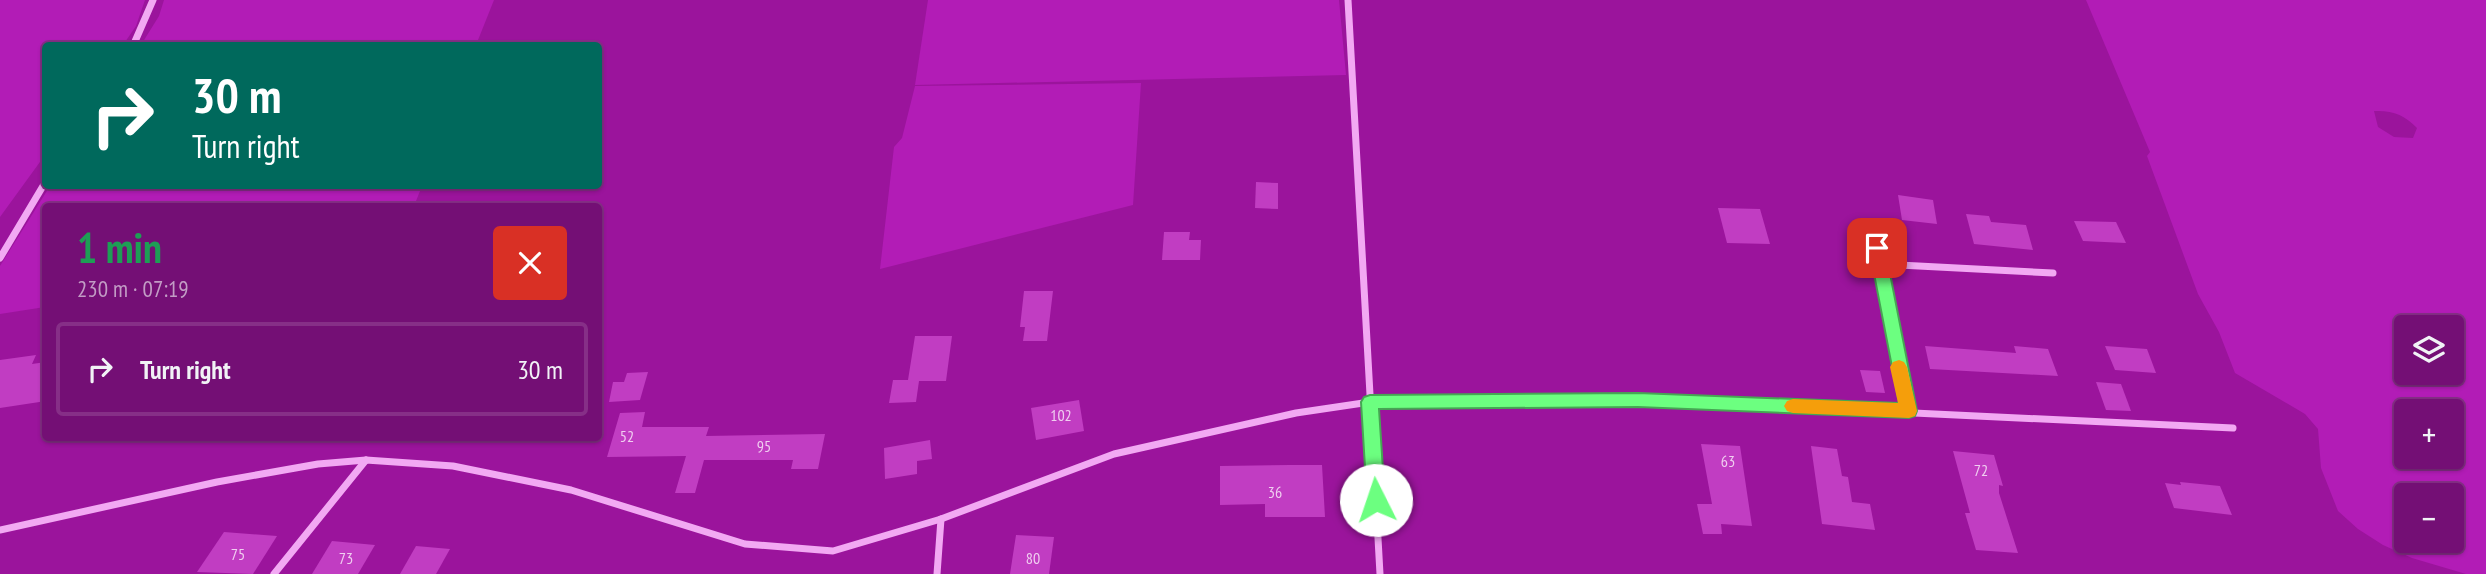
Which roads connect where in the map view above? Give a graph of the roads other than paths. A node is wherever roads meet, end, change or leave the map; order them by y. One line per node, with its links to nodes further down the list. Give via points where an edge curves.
1 (153, 0): 3 (street)
2 (1348, 0): 9 (street)
3 (136, 42)
4 (42, 188): 6 (street)
5 (1874, 232): 7 (street)
6 (0, 258)
7 (1880, 264): 8 (street); 10 (street)
8 (2053, 273)
9 (1370, 402): 10 (street, via 1638,400); 13 (street, via 1296,413 1114,454); 17 (street)
10 (1909, 411): 11 (street)
11 (2233, 428)
12 (366, 460): 13 (street, via 453,466 571,491 746,544 833,551); 14 (street, via 217,482); 15 (street)
13 (941, 519): 16 (street)
14 (0, 530)
15 (274, 574)
16 (937, 574)
17 (1380, 574)

